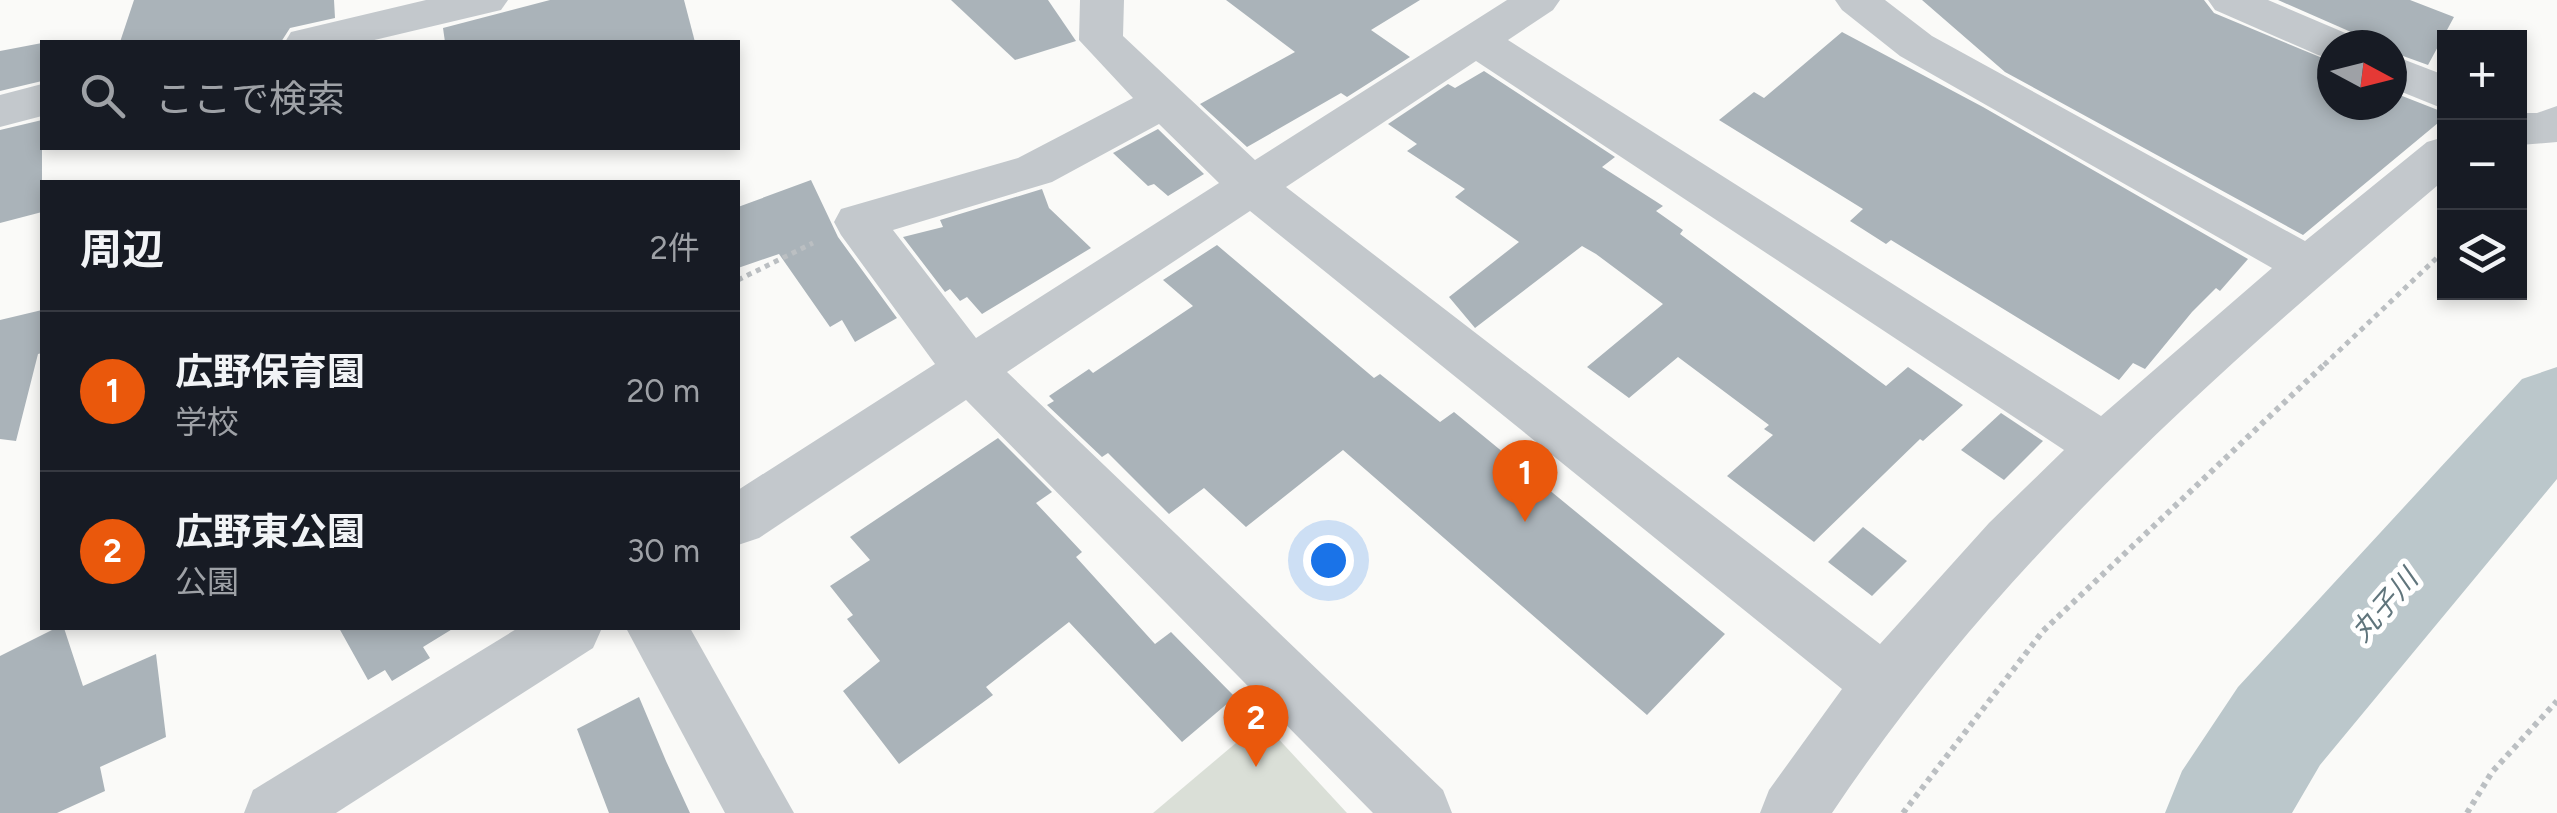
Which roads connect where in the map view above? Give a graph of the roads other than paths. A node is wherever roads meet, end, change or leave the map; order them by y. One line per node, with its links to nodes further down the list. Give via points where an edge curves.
1 (486, 0): 7 (street)
2 (1102, 0): 12 (street, via 1100,40)
3 (1538, 0): 8 (street)
4 (1857, 0): 18 (street, via 1916,46)
5 (2246, 3): 6 (street)
6 (2317, 37)
7 (316, 40)
8 (1475, 40): 17 (street); 20 (street)
9 (2407, 77): 10 (street)
10 (2437, 90)
11 (40, 101): 13 (street)
12 (1164, 101): 17 (street); 19 (street, via 1035,170 859,222)
13 (0, 111)
14 (2557, 122): 15 (street)
15 (2527, 129)
16 (2437, 160): 18 (street)
17 (1253, 188): 19 (street); 24 (street)
18 (2309, 266): 20 (street)
19 (970, 370): 21 (street); 27 (street)
20 (2104, 446): 24 (street, via 1940,616)
21 (740, 519)
22 (568, 630): 25 (street)
23 (657, 630): 26 (street)
24 (1885, 684): 28 (street)
25 (277, 813)
26 (761, 813)
27 (1420, 813)
28 (1794, 813)

